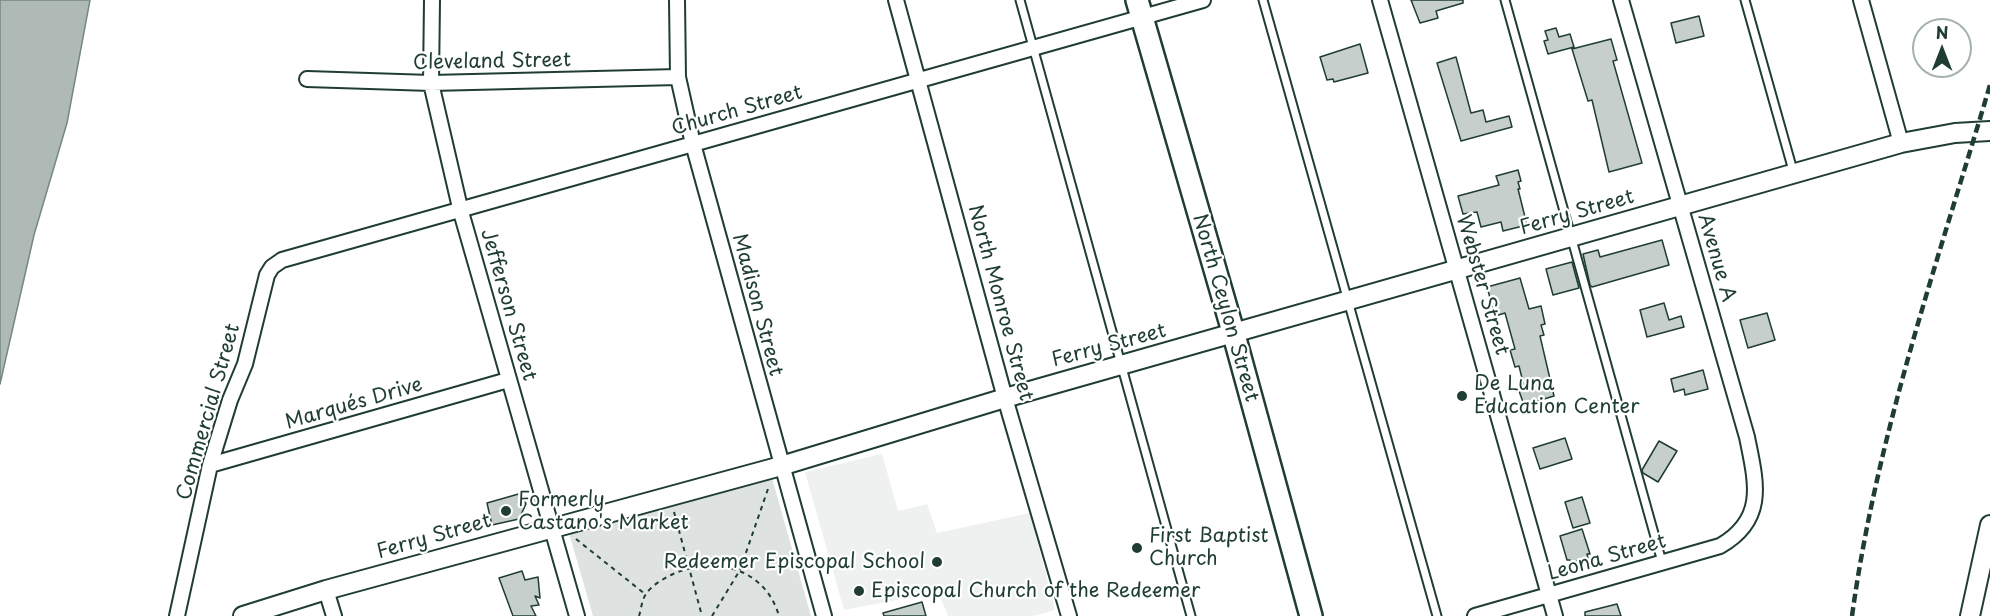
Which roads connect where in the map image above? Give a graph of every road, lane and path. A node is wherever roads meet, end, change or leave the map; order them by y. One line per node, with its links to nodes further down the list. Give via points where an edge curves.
1 (432, 0): 18 (street, Jefferson Street)
2 (677, 0): 15 (street, Madison Street)
3 (896, 0): 17 (street, North Monroe Street)
4 (1020, 0): 14 (lane)
5 (1203, 0): 12 (street, Church Street)
6 (1263, 0): 28 (lane)
7 (1380, 0): 27 (street, Webster Street)
8 (1505, 0): 25 (lane)
9 (1621, 0): 23 (street, Avenue A)
10 (1745, 0): 22 (lane)
11 (1861, 0): 20 (street)
12 (1187, 2): 13 (street, Church Street)
13 (1139, 9): 14 (street, Church Street); 29 (main road, North Ceylon Street)
14 (1035, 48): 17 (street, Church Street); 30 (lane)
15 (678, 77): 18 (street, Cleveland Street); 21 (street, Madison Street)
16 (307, 79): 18 (street, Cleveland Street)
17 (919, 80): 21 (street, Church Street); 32 (street, North Monroe Street)
18 (431, 83): 24 (street, Jefferson Street)
19 (1990, 131): 20 (street, Ferry Street)
20 (1901, 143): 22 (street, Ferry Street)
21 (693, 144): 24 (street, Church Street); 34 (street, Madison Street)
22 (1794, 174): 23 (street, Ferry Street)
23 (1680, 207): 25 (street, Ferry Street); 37 (street, Avenue A, via 1753,466 1755,502)
24 (461, 212): 26 (street, Church Street); 31 (street, Jefferson Street)
25 (1573, 237): 27 (street, Ferry Street); 39 (lane)
26 (282, 260): 33 (street, Commercial Street, via 267,275 244,364)
27 (1457, 270): 28 (street, Ferry Street); 44 (street, Webster Street)
28 (1348, 302): 29 (street, Ferry Street); 57 (lane)
29 (1234, 335): 30 (street, Ferry Street); 56 (main road, North Ceylon Street)
30 (1120, 366): 32 (street, Ferry Street); 55 (lane)
31 (508, 380): 33 (street, Marqués Drive); 38 (street, Jefferson Street)
32 (1005, 398): 34 (street, Ferry Street); 54 (street, North Monroe Street)
33 (210, 465): 45 (street, Commercial Street)
34 (776, 472): 35 (street, Ferry Street); 41 (path); 53 (street, Madison Street)
35 (670, 496): 38 (street, Ferry Street); 40 (path)
36 (1990, 525): 60 (street)
37 (1745, 529): 39 (street, Leona Street, via 1720,546)
38 (560, 530): 42 (street, Ferry Street); 43 (path); 48 (street, Jefferson Street)
39 (1662, 562): 44 (street, Leona Street)
40 (690, 566): 41 (path, via 716,564); 43 (path, via 663,578); 50 (path)
41 (740, 570): 51 (path); 52 (path, via 764,587)
42 (326, 590): 46 (street, Ferry Street); 47 (street)
43 (645, 594): 49 (path)
44 (1549, 595): 58 (street, Leona Street); 59 (street, Webster Street)
45 (177, 616)
46 (243, 616)
47 (334, 616)
48 (577, 616)
49 (639, 616)
50 (702, 616)
51 (712, 616)
52 (779, 616)
53 (824, 616)
54 (1069, 616)
55 (1191, 616)
56 (1311, 616)
57 (1437, 616)
58 (1475, 616)
59 (1555, 616)
60 (1970, 616)

